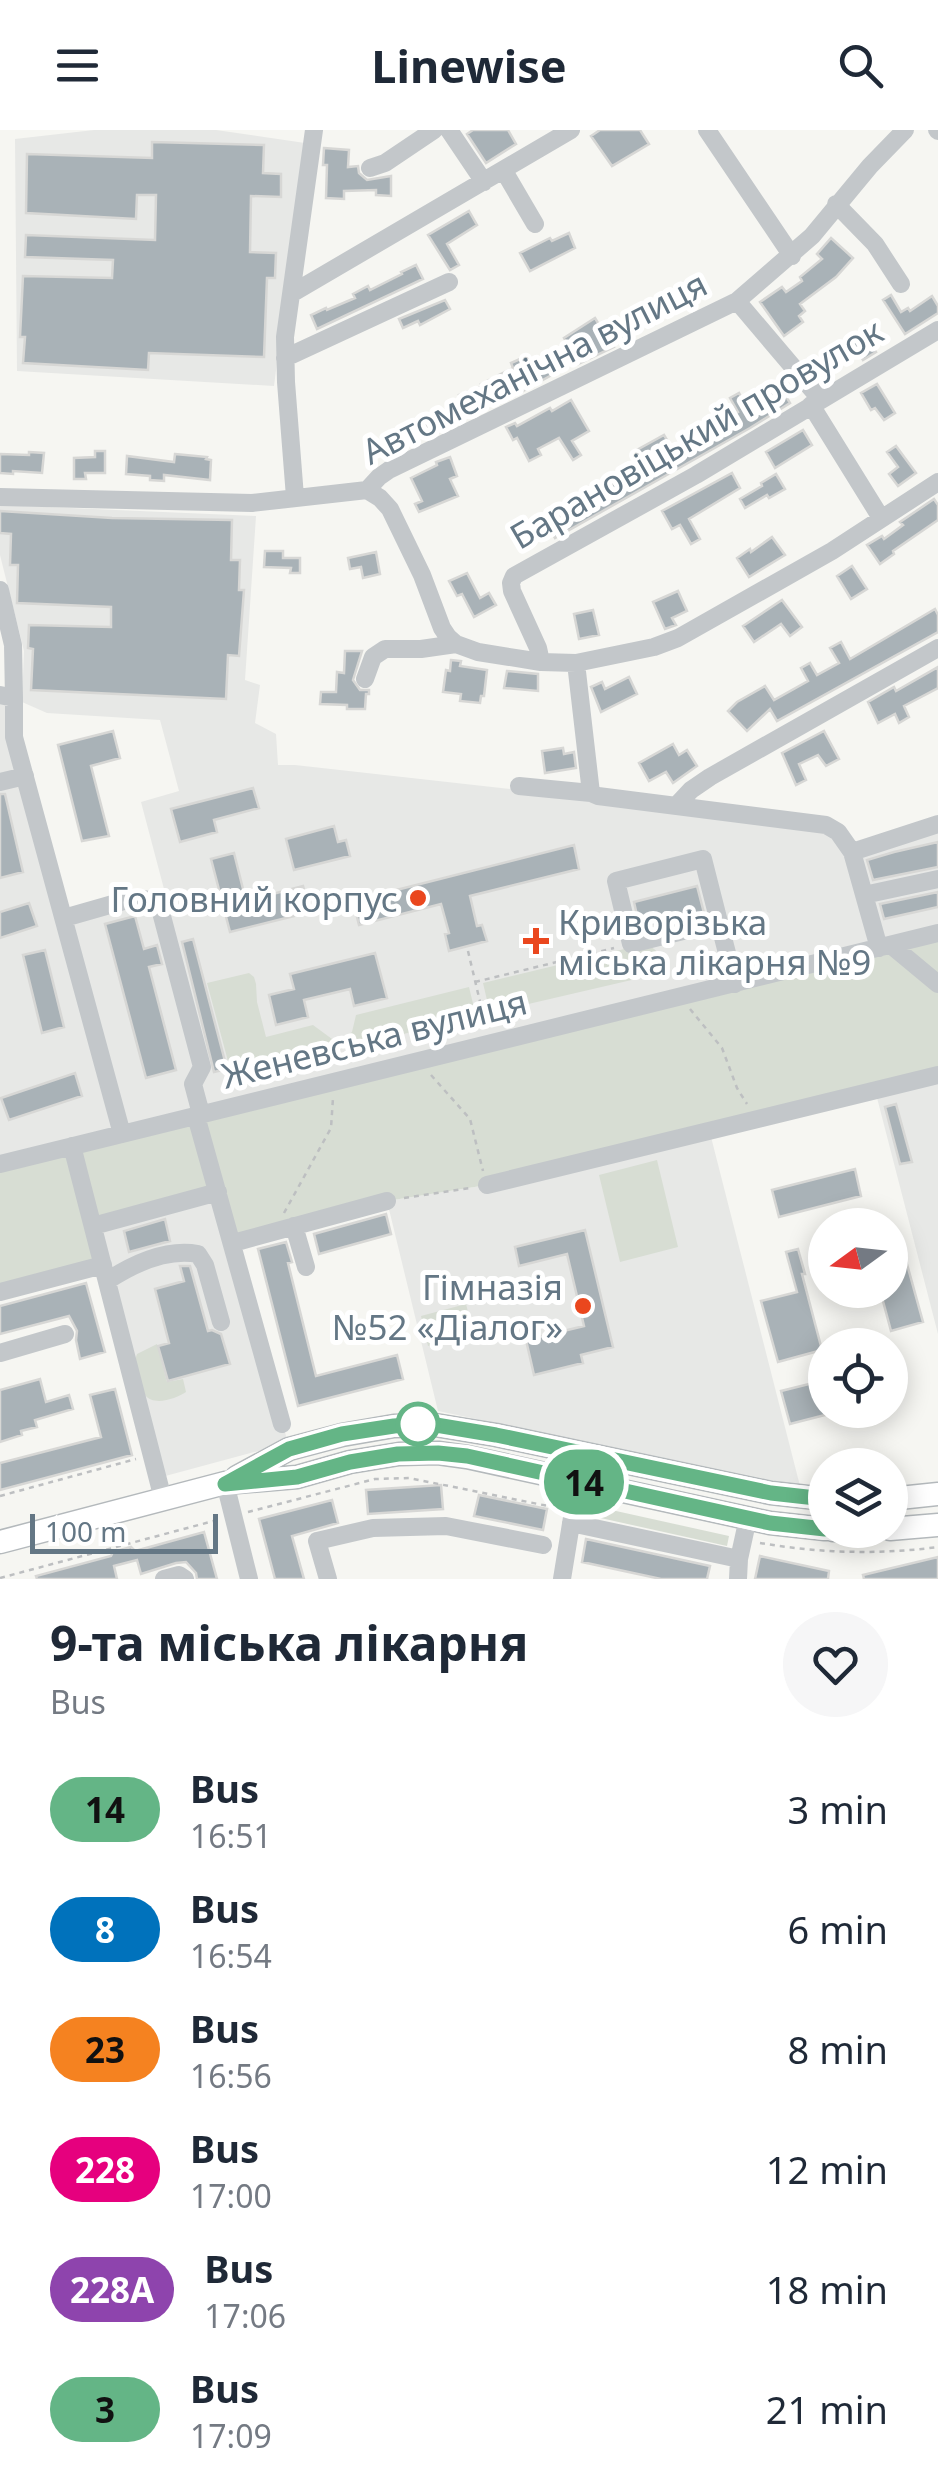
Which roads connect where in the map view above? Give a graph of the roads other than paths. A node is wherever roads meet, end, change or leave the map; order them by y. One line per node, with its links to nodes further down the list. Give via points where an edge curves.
1 (314, 130): 15 (street)
2 (434, 130): 7 (street)
3 (450, 130): 9 (street)
4 (571, 130): 8 (street)
5 (707, 130): 12 (street)
6 (905, 130): 10 (street, Автомеханічна вулиця)
7 (370, 168)
8 (504, 170): 9 (street); 11 (street)
9 (484, 182): 15 (street)
10 (836, 204): 12 (street, Автомеханічна вулиця); 14 (street, via 875,244)
11 (535, 224)
12 (792, 256): 16 (street, Автомеханічна вулиця)
13 (448, 282): 18 (street)
14 (901, 284)
15 (291, 294): 18 (street)
16 (737, 301): 19 (street); 21 (street, Автомеханічна вулиця, via 389,470)
17 (938, 330): 19 (street, Барановіцький провулок)
18 (285, 358): 23 (street)
19 (816, 402): 24 (street); 28 (street, Барановіцький провулок, via 514,576 512,591)
20 (938, 482): 24 (street)
21 (366, 490): 23 (street, Автомеханічна вулиця); 26 (street, via 390,509 442,628)
22 (0, 497): 23 (street, Автомеханічна вулиця)
23 (295, 497)
24 (881, 518): 29 (street, via 678,638)
25 (0, 590): 31 (street, via 13,646)
26 (456, 644): 28 (street); 30 (street, via 385,649 372,658)
27 (938, 648): 36 (street, via 710,777)
28 (541, 662): 29 (street)
29 (576, 664): 35 (street)
30 (365, 679)
31 (7, 696): 32 (street)
32 (25, 776): 33 (street); 41 (street)
33 (0, 782)
34 (519, 786): 35 (street)
35 (591, 793): 36 (street)
36 (676, 806): 38 (street, via 826,825)
37 (938, 824): 38 (street)
38 (852, 852): 40 (street)
39 (938, 879): 40 (street)
40 (864, 895): 44 (street)
41 (64, 918): 48 (street, via 134,898 158,901 202,1067 193,1084); 49 (street)
42 (719, 922): 42 (street, via 631,944 616,881 703,859); 45 (street)
43 (938, 934): 44 (street, Женевська вулиця)
44 (885, 946): 45 (street, Женевська вулиця); 46 (street)
45 (734, 984): 48 (street, Женевська вулиця)
46 (938, 984)
47 (938, 1075): 52 (street)
48 (198, 1115): 49 (street, Женевська вулиця); 53 (street)
49 (122, 1134): 50 (street, Женевська вулиця)
50 (72, 1146): 51 (street, Женевська вулиця); 55 (street)
51 (0, 1164)
52 (487, 1186)
53 (218, 1192): 55 (street); 57 (street)
54 (387, 1200): 56 (street)
55 (93, 1226): 60 (street)
56 (294, 1226): 57 (street); 59 (street)
57 (235, 1250): 58 (street); 65 (street)
58 (205, 1264): 60 (street, via 193,1252 172,1253); 62 (street)
59 (306, 1267)
60 (105, 1272): 61 (street); 71 (street)
61 (0, 1292)
62 (220, 1322)
63 (65, 1334): 64 (street)
64 (0, 1352)
65 (282, 1424)
66 (578, 1481): 67 (main road, via 467,1456 421,1453); 72 (street); 76 (main road)
67 (225, 1484): 69 (main road, via 289,1449 418,1424); 71 (main road); 81 (street)
68 (938, 1494): 70 (main road)
69 (808, 1497)
70 (908, 1497)
71 (163, 1499): 77 (main road)
72 (572, 1517): 76 (street); 83 (street)
73 (938, 1524): 74 (main road)
74 (908, 1528)
75 (808, 1532): 76 (main road)
76 (744, 1539): 84 (street)
77 (0, 1542)
78 (543, 1545): 82 (street, via 446,1526 374,1528 317,1541)
79 (164, 1579): 80 (street)
80 (184, 1579)
81 (250, 1579)
82 (328, 1579)
83 (562, 1579)
84 (738, 1579)

